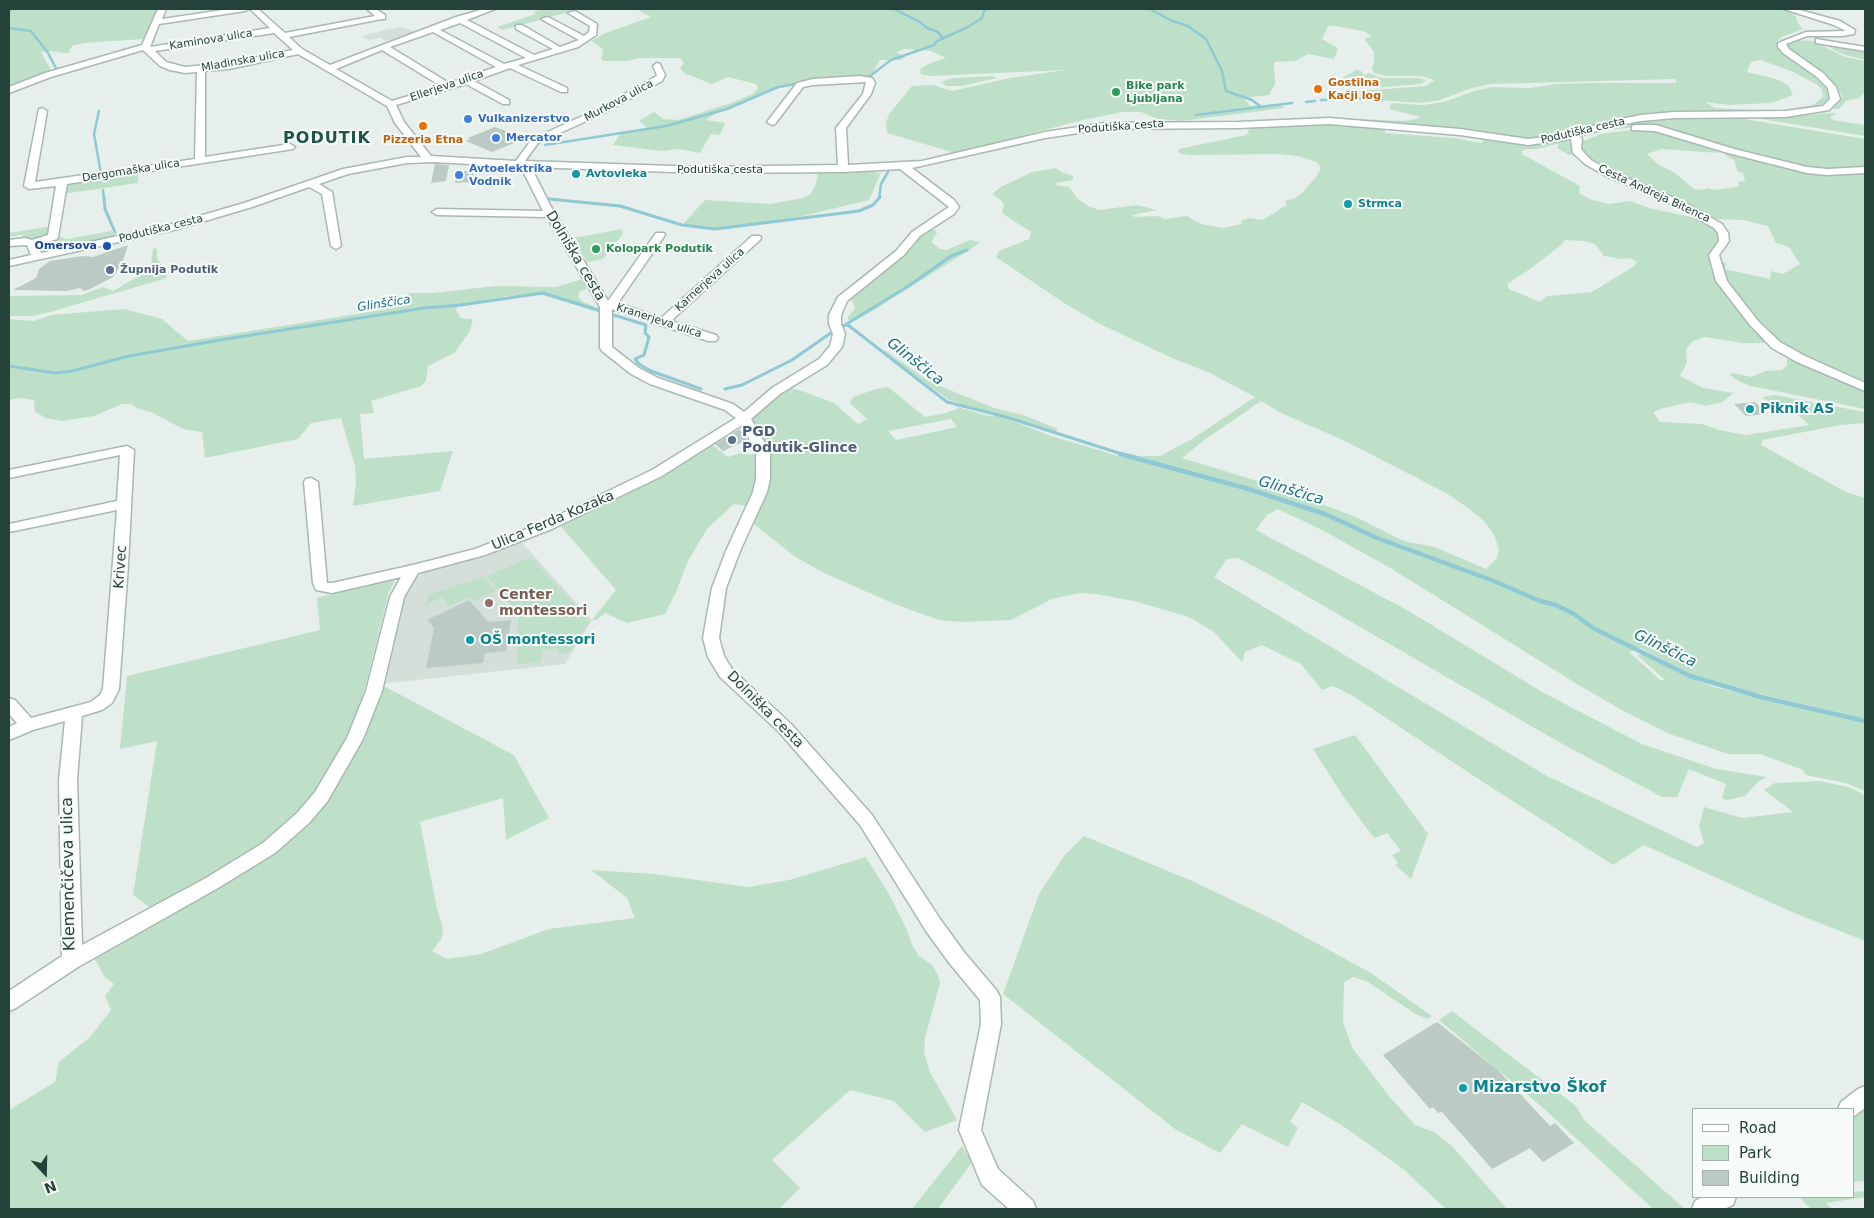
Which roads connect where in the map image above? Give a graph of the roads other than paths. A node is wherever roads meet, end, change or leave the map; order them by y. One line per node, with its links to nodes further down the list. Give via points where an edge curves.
1 (162, 9): 12 (street)
2 (245, 9): 12 (street)
3 (254, 9): 15 (street)
4 (371, 9): 15 (street, Kaminova ulica, via 382,17)
5 (465, 9): 9 (street)
6 (492, 9): 9 (street)
7 (1788, 9): 16 (street, via 1851,30 1843,34)
8 (572, 13): 17 (street, via 594,26 593,33)
9 (474, 14): 10 (street)
10 (460, 19): 14 (street); 23 (street)
11 (545, 19): 17 (street)
12 (157, 22): 19 (street)
13 (519, 27): 21 (street)
14 (433, 29): 18 (street); 24 (street, Ellerjeva ulica)
15 (279, 33): 19 (street, Kaminova ulica); 22 (street)
16 (1796, 37): 20 (street); 36 (street, Podutiška cesta, via 1782,43 1782,47 1832,87 1835,99 1826,108 1786,114 1658,116 1614,123)
17 (585, 40): 21 (street, Ellerjeva ulica)
18 (383, 47): 26 (street); 29 (street)
19 (146, 49): 27 (street, Mladinska ulica, via 157,60 173,68); 30 (street, via 48,74)
20 (1865, 49)
21 (560, 50): 23 (street, Ellerjeva ulica)
22 (299, 51): 26 (street); 27 (street, Mladinska ulica)
23 (533, 58): 24 (street, Ellerjeva ulica)
24 (506, 66): 28 (street, Ellerjeva ulica); 31 (street, Ellerjeva ulica)
25 (657, 66): 40 (street, Murkova ulica, via 661,75 659,79 603,110 535,141)
26 (328, 69): 33 (street)
27 (201, 70): 39 (street, Dergomaška ulica)
28 (467, 81): 29 (street, Ellerjeva ulica); 32 (street)
29 (449, 87): 33 (street, Ellerjeva ulica)
30 (9, 90)
31 (564, 90)
32 (506, 102)
33 (390, 104): 38 (street, via 400,123)
34 (42, 111): 44 (street, Dergomaška ulica, via 29,186)
35 (772, 122): 42 (street, via 800,85 870,80 867,94 841,128)
36 (1575, 137): 41 (street, Podutiška cesta, via 1516,141 1460,132 1329,121 1131,125 1054,133); 43 (street, via 1628,128 1656,128 1808,170); 58 (street, Cesta Andreja Bitenca, via 1576,149 1588,162 1682,205 1718,226 1724,233 1724,241 1714,255 1722,281 1754,323 1776,345)
37 (290, 147): 39 (street, Dergomaška ulica)
38 (428, 159): 40 (street, Podutiška cesta); 45 (street, Podutiška cesta, via 371,165)
39 (200, 160): 44 (street, Dergomaška ulica)
40 (521, 164): 42 (street, Podutiška cesta, via 736,171); 47 (street, Dolniška cesta)
41 (903, 166): 42 (street, Podutiška cesta); 59 (street, Ulica Ferda Kozaka, via 954,206 943,218 916,234 900,253 842,299 835,315 836,348 823,362)
42 (843, 168)
43 (1865, 170)
44 (62, 182): 51 (street, via 53,237)
45 (309, 183): 52 (street, via 327,192); 53 (street, Podutiška cesta, via 174,227)
46 (437, 212): 47 (street)
47 (551, 214): 55 (street, Dolniška cesta)
48 (660, 235): 55 (street)
49 (756, 238): 56 (street, Karnerjeva ulica)
50 (9, 243): 51 (street)
51 (32, 243): 53 (street)
52 (336, 246)
53 (37, 257): 54 (street, Podutiška cesta)
54 (9, 263)
55 (608, 310): 56 (street, Kranerjeva ulica); 60 (street, Dolniška cesta, via 606,348 654,381)
56 (664, 321): 57 (street, Kranerjeva ulica)
57 (712, 338)
58 (1865, 387)
59 (758, 405): 60 (street); 61 (street, Ulica Ferda Kozaka)
60 (729, 407): 61 (street, Dolniška cesta)
61 (744, 418): 66 (street, Ulica Ferda Kozaka, via 664,469 597,503 480,552); 76 (street, Dolniška cesta, via 763,452 763,480 719,588 711,638 716,658 726,673 785,728 866,820 933,925 990,997 991,1024 970,1130 990,1177)
62 (9, 474): 64 (street, Krivec, via 127,450)
63 (311, 482): 66 (street, Ulica Ferda Kozaka, via 321,587 332,588)
64 (124, 504): 65 (street); 68 (street, Krivec, via 111,690 106,699 96,706)
65 (9, 528)
66 (414, 570): 71 (street, via 397,597 374,691 355,739 321,797 303,818 269,848)
67 (9, 704): 69 (street)
68 (74, 713): 69 (street, Krivec); 71 (street, Klemenčičeva ulica, via 68,780)
69 (28, 724): 70 (street, Krivec)
70 (9, 734)
71 (71, 961): 72 (street, Klemenčičeva ulica)
72 (9, 1002)
73 (1865, 1096): 74 (street)
74 (1849, 1108)
75 (1723, 1198): 77 (street)
76 (1025, 1209)
77 (1703, 1209)

